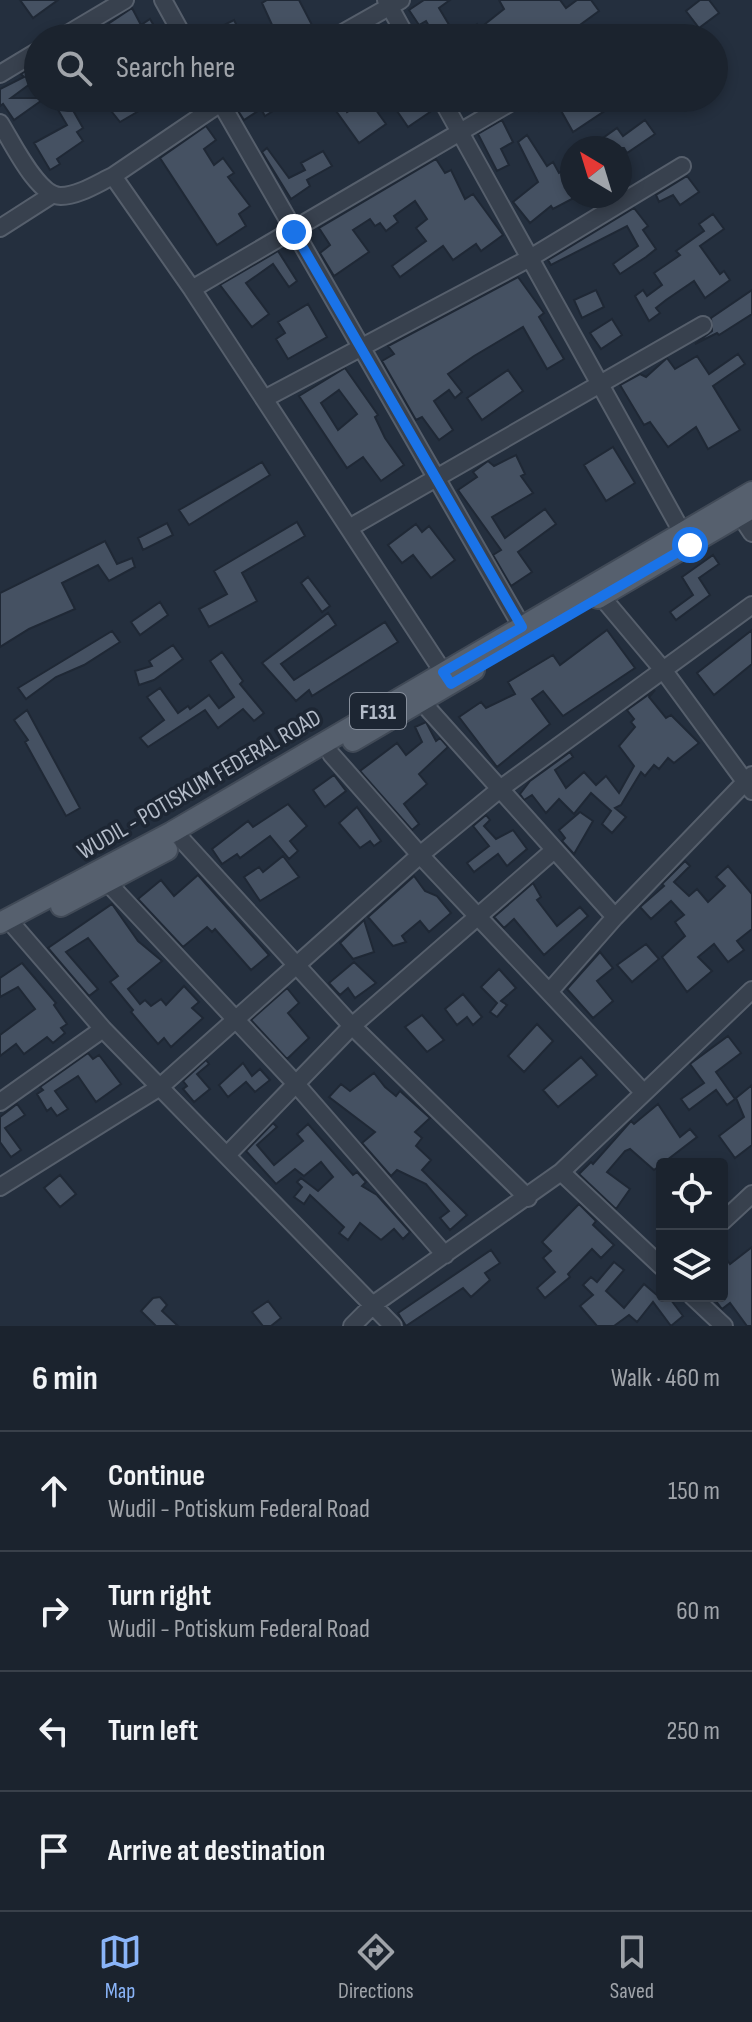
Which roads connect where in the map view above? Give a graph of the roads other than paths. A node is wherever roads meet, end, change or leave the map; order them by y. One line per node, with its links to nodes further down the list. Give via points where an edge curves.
1 (125, 0): 4 (street)
2 (163, 0): 5 (street)
3 (392, 2): 6 (street); 7 (street)
4 (85, 24)
5 (176, 24)
6 (357, 24)
7 (401, 24)
8 (24, 59): 9 (street)
9 (0, 74)
10 (205, 112): 17 (street)
11 (229, 112): 20 (street)
12 (448, 112): 15 (street)
13 (494, 112): 15 (street)
14 (0, 123): 18 (street)
15 (459, 132): 20 (street); 21 (street)
16 (682, 166): 21 (street)
17 (113, 176): 18 (street, via 65,197); 22 (street)
18 (50, 196): 19 (street)
19 (0, 228)
20 (294, 232): 22 (street); 24 (street)
21 (530, 258): 24 (street); 25 (street)
22 (192, 289): 26 (street)
23 (703, 325): 25 (street)
24 (362, 350): 26 (street); 27 (street)
25 (599, 383): 27 (street); 31 (street)
26 (264, 399): 30 (street)
27 (436, 480): 30 (street); 35 (street)
28 (752, 492): 31 (main road, WUDIL - POTISKUM FEDERAL ROAD / F131)
29 (746, 512): 32 (street); 33 (main road, WUDIL - POTISKUM FEDERAL ROAD / F131)
30 (349, 528): 37 (street)
31 (682, 532): 35 (main road, WUDIL - POTISKUM FEDERAL ROAD / F131)
32 (752, 533)
33 (601, 596): 36 (street); 37 (main road, WUDIL - POTISKUM FEDERAL ROAD / F131)
34 (752, 605): 36 (street)
35 (522, 627): 37 (main road, WUDIL - POTISKUM FEDERAL ROAD / F131)
36 (664, 671): 40 (street); 41 (street)
37 (447, 678): 38 (main road, WUDIL - POTISKUM FEDERAL ROAD / F131); 48 (main road, WUDIL - POTISKUM FEDERAL ROAD / F131)
38 (422, 702): 39 (main road, WUDIL - POTISKUM FEDERAL ROAD / F131); 41 (street)
39 (331, 754): 42 (main road, WUDIL - POTISKUM FEDERAL ROAD / F131); 44 (street)
40 (750, 782): 47 (street)
41 (500, 789): 43 (street); 44 (street)
42 (183, 841): 45 (main road, WUDIL - POTISKUM FEDERAL ROAD / F131); 49 (street)
43 (553, 851): 46 (street); 47 (street)
44 (420, 855): 46 (street); 49 (street)
45 (108, 883): 48 (main road, WUDIL - POTISKUM FEDERAL ROAD / F131); 52 (street)
46 (478, 917): 51 (street); 53 (street)
47 (615, 917): 51 (street)
48 (6, 927): 54 (street)
49 (297, 967): 52 (street); 53 (street)
50 (752, 990): 57 (street)
51 (549, 992): 57 (street)
52 (235, 1021): 55 (street); 56 (street)
53 (352, 1026): 55 (street); 63 (street)
54 (103, 1029): 56 (street); 58 (street)
55 (296, 1084): 59 (street); 65 (street)
56 (160, 1087): 59 (street); 61 (street)
57 (644, 1093): 60 (street)
58 (0, 1102)
59 (227, 1155): 68 (street)
60 (561, 1172): 63 (street); 66 (street)
61 (0, 1187)
62 (752, 1194): 64 (street)
63 (528, 1198): 65 (street)
64 (728, 1216)
65 (445, 1255): 68 (street)
66 (656, 1261)
67 (698, 1302): 71 (street)
68 (374, 1304): 69 (street); 70 (street)
69 (352, 1326)
70 (393, 1326)
71 (724, 1326)

